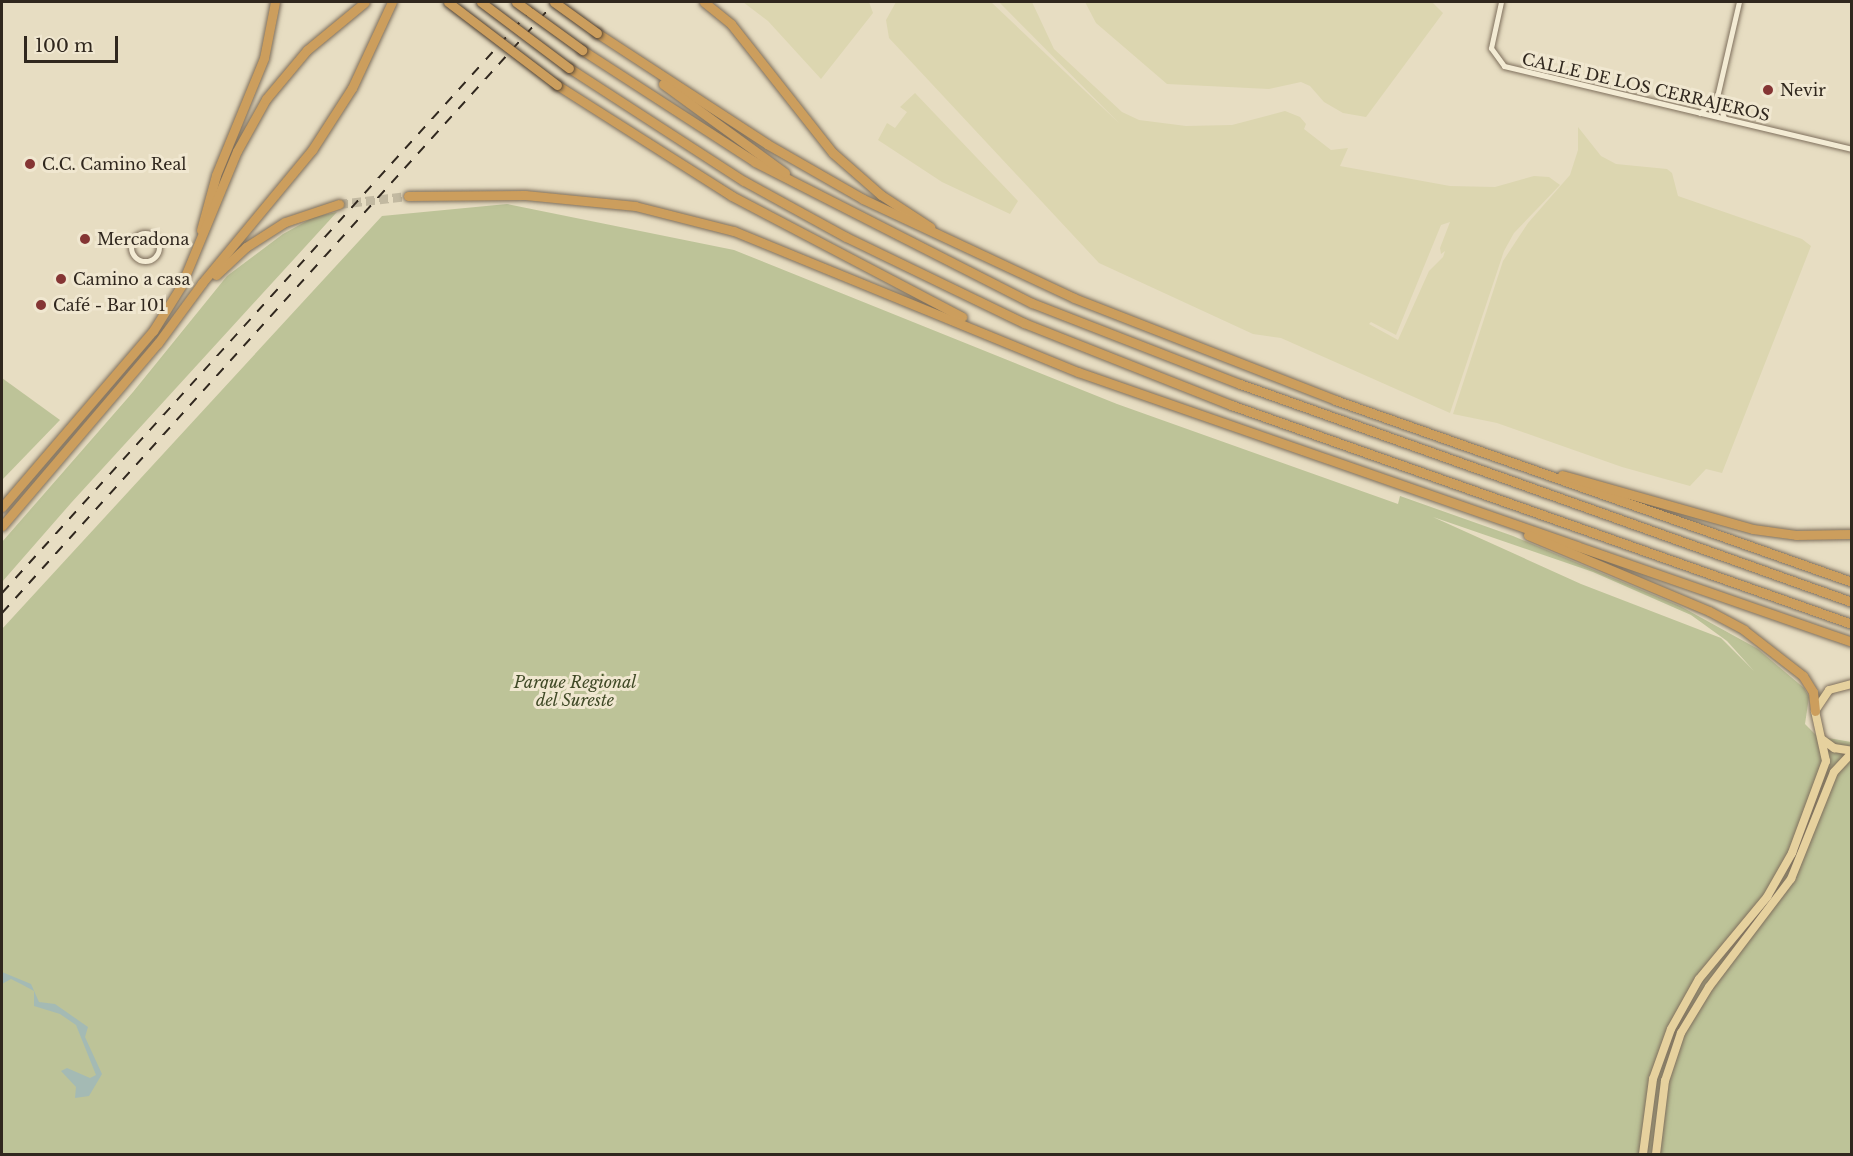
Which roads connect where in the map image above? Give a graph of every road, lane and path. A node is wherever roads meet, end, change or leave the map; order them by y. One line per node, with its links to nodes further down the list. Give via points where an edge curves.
1 (275, 2): 20 (highway, via 264,58 216,175)
2 (365, 2): 20 (highway, via 307,50 266,99 237,151)
3 (392, 2): 22 (highway, via 352,88 312,150)
4 (448, 2): 23 (highway, bridge, via 557,85 732,196)
5 (481, 2): 31 (highway, bridge, via 569,68 744,181 846,237 1024,323 1242,409)
6 (516, 2): 16 (highway, bridge, via 710,135)
7 (554, 2): 11 (highway, bridge)
8 (704, 2): 19 (highway, via 731,24 817,134 853,172 881,195)
9 (1501, 2): 13 (street, CALLE DE LOS CERRAJEROS, via 1491,48 1504,66)
10 (1739, 2): 12 (street)
11 (597, 33): 16 (highway); 19 (highway, via 767,144 863,199)
12 (1717, 97): 13 (street); 14 (street)
13 (1700, 113): 14 (street, CALLE DE LOS CERRAJEROS)
14 (1725, 119): 15 (street, CALLE DE LOS CERRAJEROS)
15 (1851, 149)
16 (793, 182): 30 (highway, via 1022,299 1123,340)
17 (408, 196): 23 (highway, via 525,195 635,206 734,231)
18 (339, 204): 22 (highway, via 285,222 264,234 225,266)
19 (962, 246): 24 (highway, via 1169,337)
20 (196, 252): 26 (highway, via 181,286 153,331)
21 (140, 261): 21 (street, via 150,261 159,250 159,241 149,233 139,234 132,241 131,250)
22 (178, 318): 27 (highway)
23 (1004, 340): 25 (highway, via 1119,387)
24 (1447, 440): 28 (highway, via 1753,529 1796,535); 29 (highway)
25 (1446, 501): 32 (highway); 34 (highway, via 1709,611 1744,630 1803,676 1813,692)
26 (2, 507)
27 (2, 526)
28 (1851, 534)
29 (1851, 582)
30 (1851, 602)
31 (1851, 624)
32 (1851, 642)
33 (1849, 682): 34 (main road, via 1829,690)
34 (1815, 711): 35 (main road, via 1815,725)
35 (1822, 740): 36 (main road); 37 (main road, via 1826,750 1824,770 1792,853 1767,897 1699,980 1671,1029 1653,1079)
36 (1851, 752): 38 (main road, via 1834,772 1791,879 1709,987 1682,1033 1665,1081)
37 (1643, 1155)
38 (1656, 1155)

